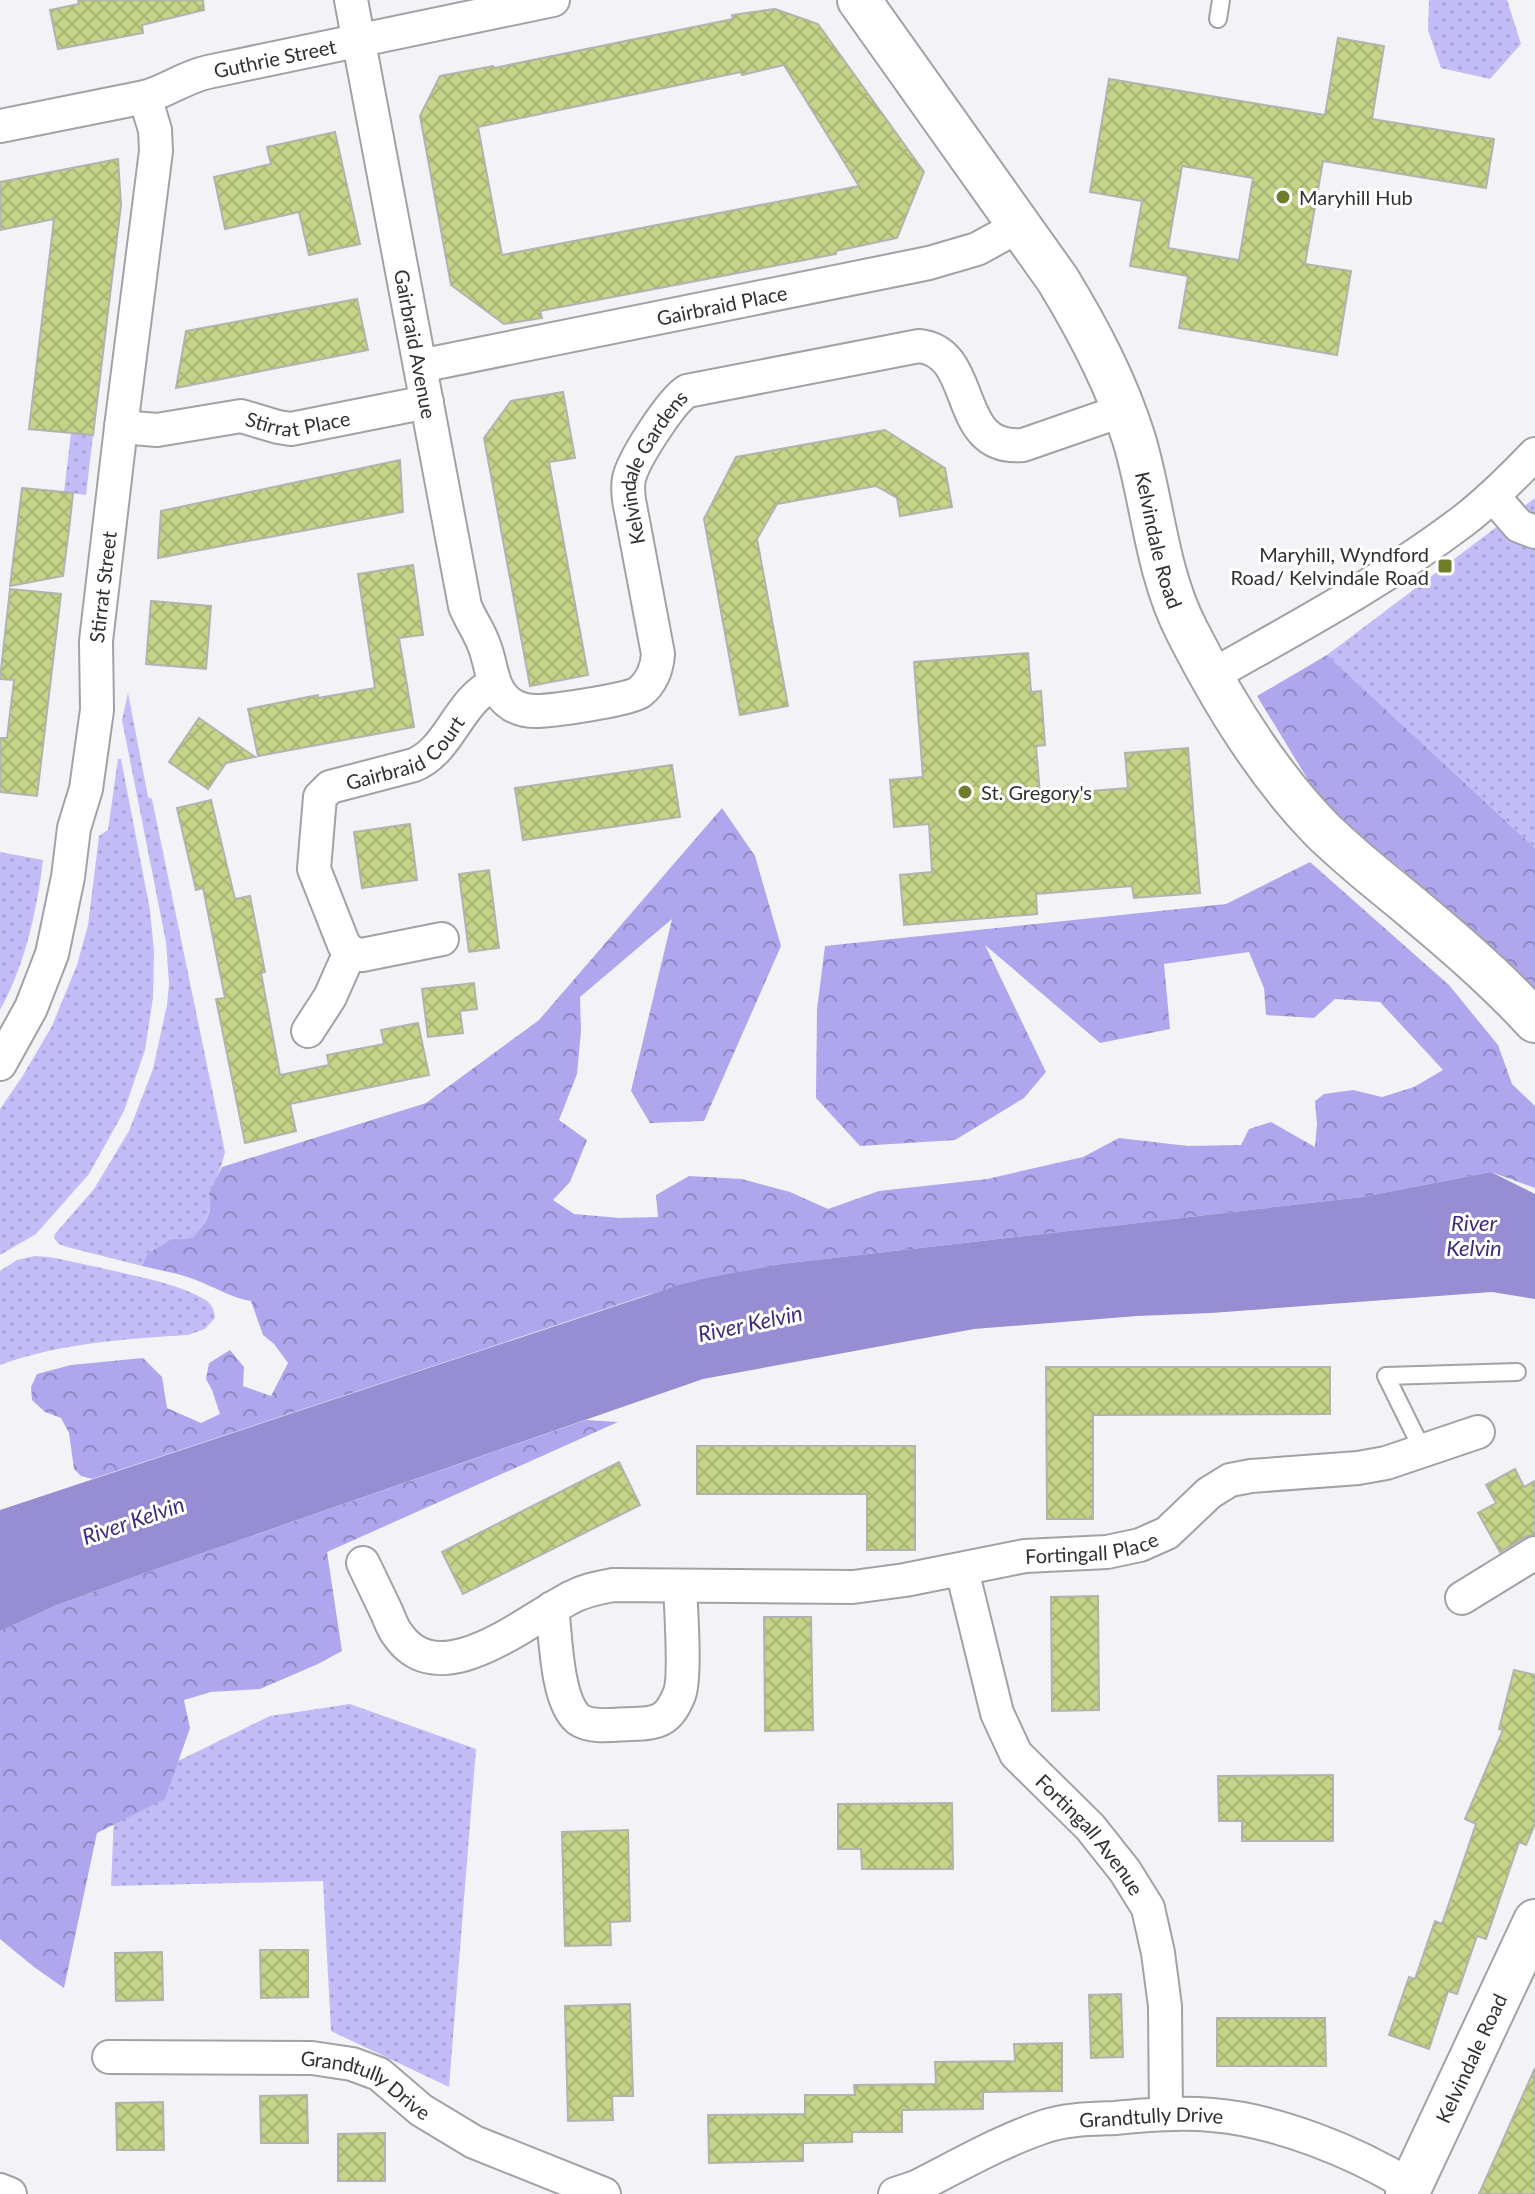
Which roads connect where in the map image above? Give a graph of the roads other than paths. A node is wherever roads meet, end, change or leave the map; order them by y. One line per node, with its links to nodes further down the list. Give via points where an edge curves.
1 (351, 0): 6 (street, Gairbraid Avenue)
2 (553, 0): 6 (street, Guthrie Street)
3 (859, 0): 9 (street, Kelvindale Road)
4 (1221, 0): 5 (lane)
5 (1218, 19)
6 (360, 40): 7 (street, Guthrie Street, via 197,74); 10 (street, Gairbraid Avenue)
7 (145, 97): 8 (street, Guthrie Street); 13 (street, Stirrat Street, via 156,151)
8 (0, 126)
9 (1019, 226): 10 (street, Gairbraid Place, via 977,249 929,263); 12 (street, Kelvindale Road, via 1085,324)
10 (420, 366): 11 (street, Gairbraid Avenue)
11 (427, 402): 13 (street, Stirrat Place, via 291,429 241,416 157,430); 18 (street, Gairbraid Avenue, via 465,606 484,643)
12 (1124, 410): 17 (street, Kelvindale Road, via 1169,586); 18 (street, Kelvindale Gardens, via 1023,445 1001,443 974,421 945,356 919,346 687,391 672,405 628,483 658,654 650,680 625,698 534,711 513,705)
13 (121, 427): 23 (street, Stirrat Street, via 96,641 97,710 86,789 52,954 31,1008)
14 (1535, 454): 15 (street)
15 (1493, 496): 16 (street, via 1519,526); 17 (street, via 1374,583)
16 (1535, 532)
17 (1211, 676): 21 (street, Kelvindale Road, via 1273,770 1322,829)
18 (494, 684): 20 (street, Gairbraid Court, via 474,698 427,759 330,787 320,797 314,869)
19 (442, 939): 20 (street, via 362,955)
20 (350, 952): 22 (street)
21 (1535, 1021)
22 (308, 1031)
23 (0, 1064)
24 (1517, 1372): 26 (lane, via 1386,1376)
25 (1478, 1432): 26 (street, Fortingall Place)
26 (1423, 1451): 29 (street, Fortingall Place, via 1358,1468 1230,1480 1167,1533 1140,1545 1025,1556)
27 (1535, 1553): 31 (street)
28 (363, 1563): 32 (street, Fortingall Place, via 398,1636 413,1650 434,1658 461,1657 485,1647)
29 (962, 1570): 30 (street, Fortingall Place, via 853,1587); 35 (street, Fortingall Avenue, via 997,1713 1016,1754 1090,1827 1148,1908 1165,2006)
30 (680, 1586): 32 (street, Fortingall Place, via 613,1585 591,1589); 32 (street, via 681,1692 668,1715 654,1724 580,1720 568,1706 561,1683)
31 (1462, 1598)
32 (552, 1608)
33 (1535, 1921): 37 (street, Kelvindale Road)
34 (109, 2057): 39 (street, Grandtully Drive, via 312,2058 352,2064 379,2074 421,2110 474,2142)
35 (1166, 2114): 37 (street, Grandtully Drive, via 1214,2115 1306,2137 1381,2167); 40 (street, Grandtully Drive, via 1045,2126)
36 (0, 2190): 38 (street)
37 (1409, 2190)
38 (10, 2194)
39 (604, 2194)
40 (895, 2194)

